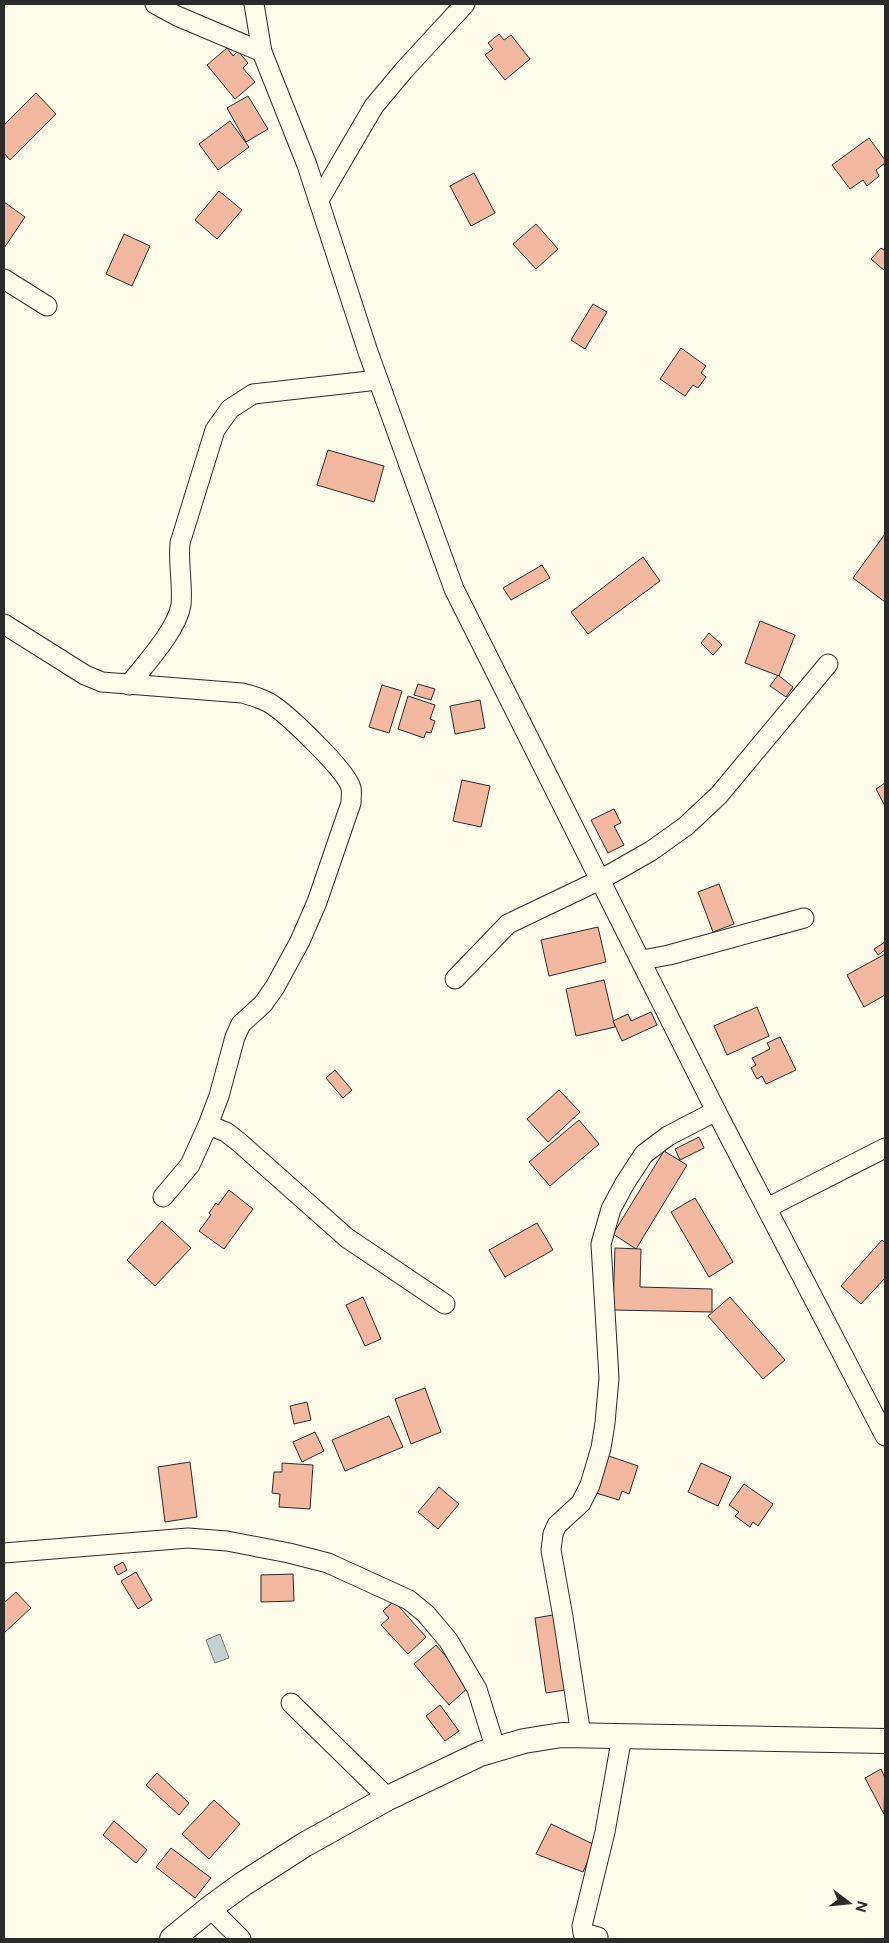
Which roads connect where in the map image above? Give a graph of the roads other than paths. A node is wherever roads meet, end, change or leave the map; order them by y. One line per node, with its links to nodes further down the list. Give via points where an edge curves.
1 (155, 4): 4 (street)
2 (254, 4): 4 (street)
3 (465, 4): 5 (street, via 374,106)
4 (262, 52): 5 (street)
5 (319, 200): 8 (street)
6 (4, 279): 7 (street)
7 (47, 306)
8 (378, 380): 11 (street, via 253,394 230,409 215,430 180,543 181,604 175,624); 12 (street, via 454,589)
9 (4, 624): 11 (street, via 85,674 102,682)
10 (828, 664): 12 (street, via 719,795 686,826 651,851)
11 (129, 685): 17 (street, via 259,697 274,705 332,760 351,787 351,803 317,902 275,987 263,1004 241,1024)
12 (600, 880): 14 (street); 15 (street, via 508,924)
13 (804, 918): 14 (street)
14 (642, 960): 16 (street)
15 (455, 979)
16 (716, 1111): 20 (street); 25 (street, via 668,1136 644,1154 611,1209 601,1244 609,1378 606,1423 590,1485 581,1503 557,1525 551,1550)
17 (208, 1125): 19 (street, via 190,1165); 21 (street, via 226,1132 240,1143 347,1238)
18 (885, 1148): 20 (street)
19 (163, 1197)
20 (767, 1208): 22 (street)
21 (445, 1304)
22 (885, 1436)
23 (4, 1553): 28 (street, via 188,1538 227,1541 328,1562 409,1600 426,1614 448,1640 477,1689)
24 (292, 1703): 29 (street)
25 (581, 1735): 26 (main road); 28 (main road, via 524,1741)
26 (622, 1736): 27 (main road); 31 (street, via 582,1926 583,1932)
27 (885, 1740)
28 (496, 1750): 29 (main road, via 480,1754)
29 (388, 1798): 30 (main road, via 304,1845)
30 (210, 1908): 32 (main road); 33 (street)
31 (598, 1937)
32 (172, 1939)
33 (241, 1939)

